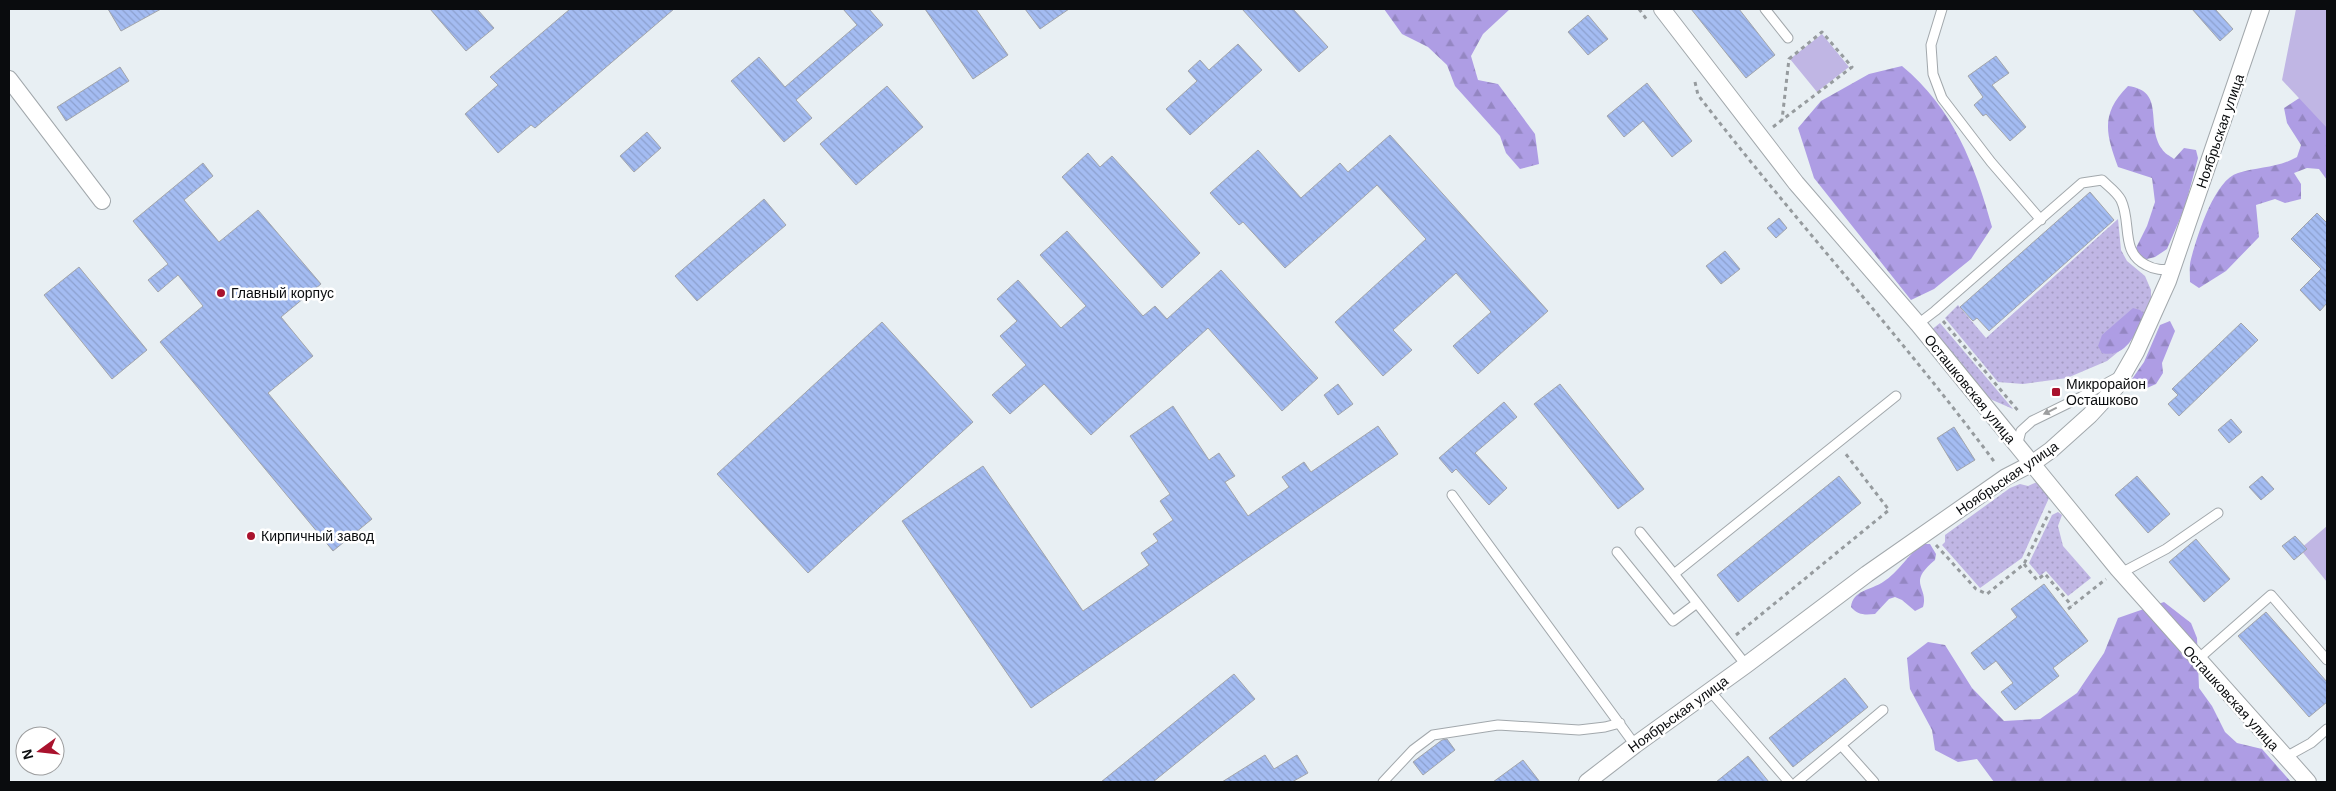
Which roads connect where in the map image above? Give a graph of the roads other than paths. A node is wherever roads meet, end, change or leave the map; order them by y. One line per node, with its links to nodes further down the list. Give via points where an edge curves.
1 (1662, 9): 10 (street, Осташковская улица, via 1796,183)
2 (1765, 9): 5 (lane)
3 (1942, 9): 8 (lane, via 1931,45 1934,74 1942,98)
4 (2261, 9): 9 (street, Ноябрьская улица)
5 (1788, 38)
6 (9, 79): 7 (street)
7 (102, 201)
8 (2041, 220): 9 (lane, via 2082,182 2102,180 2120,198 2126,214 2130,252 2136,260 2161,271); 10 (lane)
9 (2172, 268): 11 (street, Ноябрьская улица, via 2136,352)
10 (1918, 324): 13 (street, Осташковская улица)
11 (2124, 372): 13 (lane, one-way to 13, via 2032,421 2022,431); 14 (street, Ноябрьская улица, via 2116,387 2071,434)
12 (1896, 396): 20 (lane)
13 (2016, 447): 14 (street, Осташковская улица)
14 (2033, 463): 19 (street, Осташковская улица); 24 (street, Ноябрьская улица, via 2006,477 1867,574)
15 (1452, 495): 27 (lane)
16 (2218, 513): 19 (lane, via 2166,549)
17 (1640, 532): 20 (lane)
18 (1617, 552): 21 (lane, via 1673,621)
19 (2120, 571): 22 (street, Осташковская улица)
20 (1674, 574): 21 (lane)
21 (1696, 603): 24 (lane)
22 (2197, 660): 23 (lane, via 2271,595); 31 (street, Осташковская улица)
23 (2327, 660)
24 (1746, 665): 25 (street, Ноябрьская улица)
25 (1710, 691): 29 (street, Ноябрьская улица); 34 (lane)
26 (1883, 710): 30 (lane)
27 (1620, 723): 29 (lane); 32 (lane, via 1579,730 1498,725 1433,735 1413,750)
28 (2327, 729): 31 (lane, via 2311,744)
29 (1635, 744): 33 (street, Ноябрьская улица)
30 (1841, 746): 35 (lane); 36 (lane)
31 (2284, 758): 37 (street, Осташковская улица)
32 (1383, 782)
33 (1588, 782)
34 (1789, 782)
35 (1796, 782)
36 (1874, 782)
37 (2308, 782)

